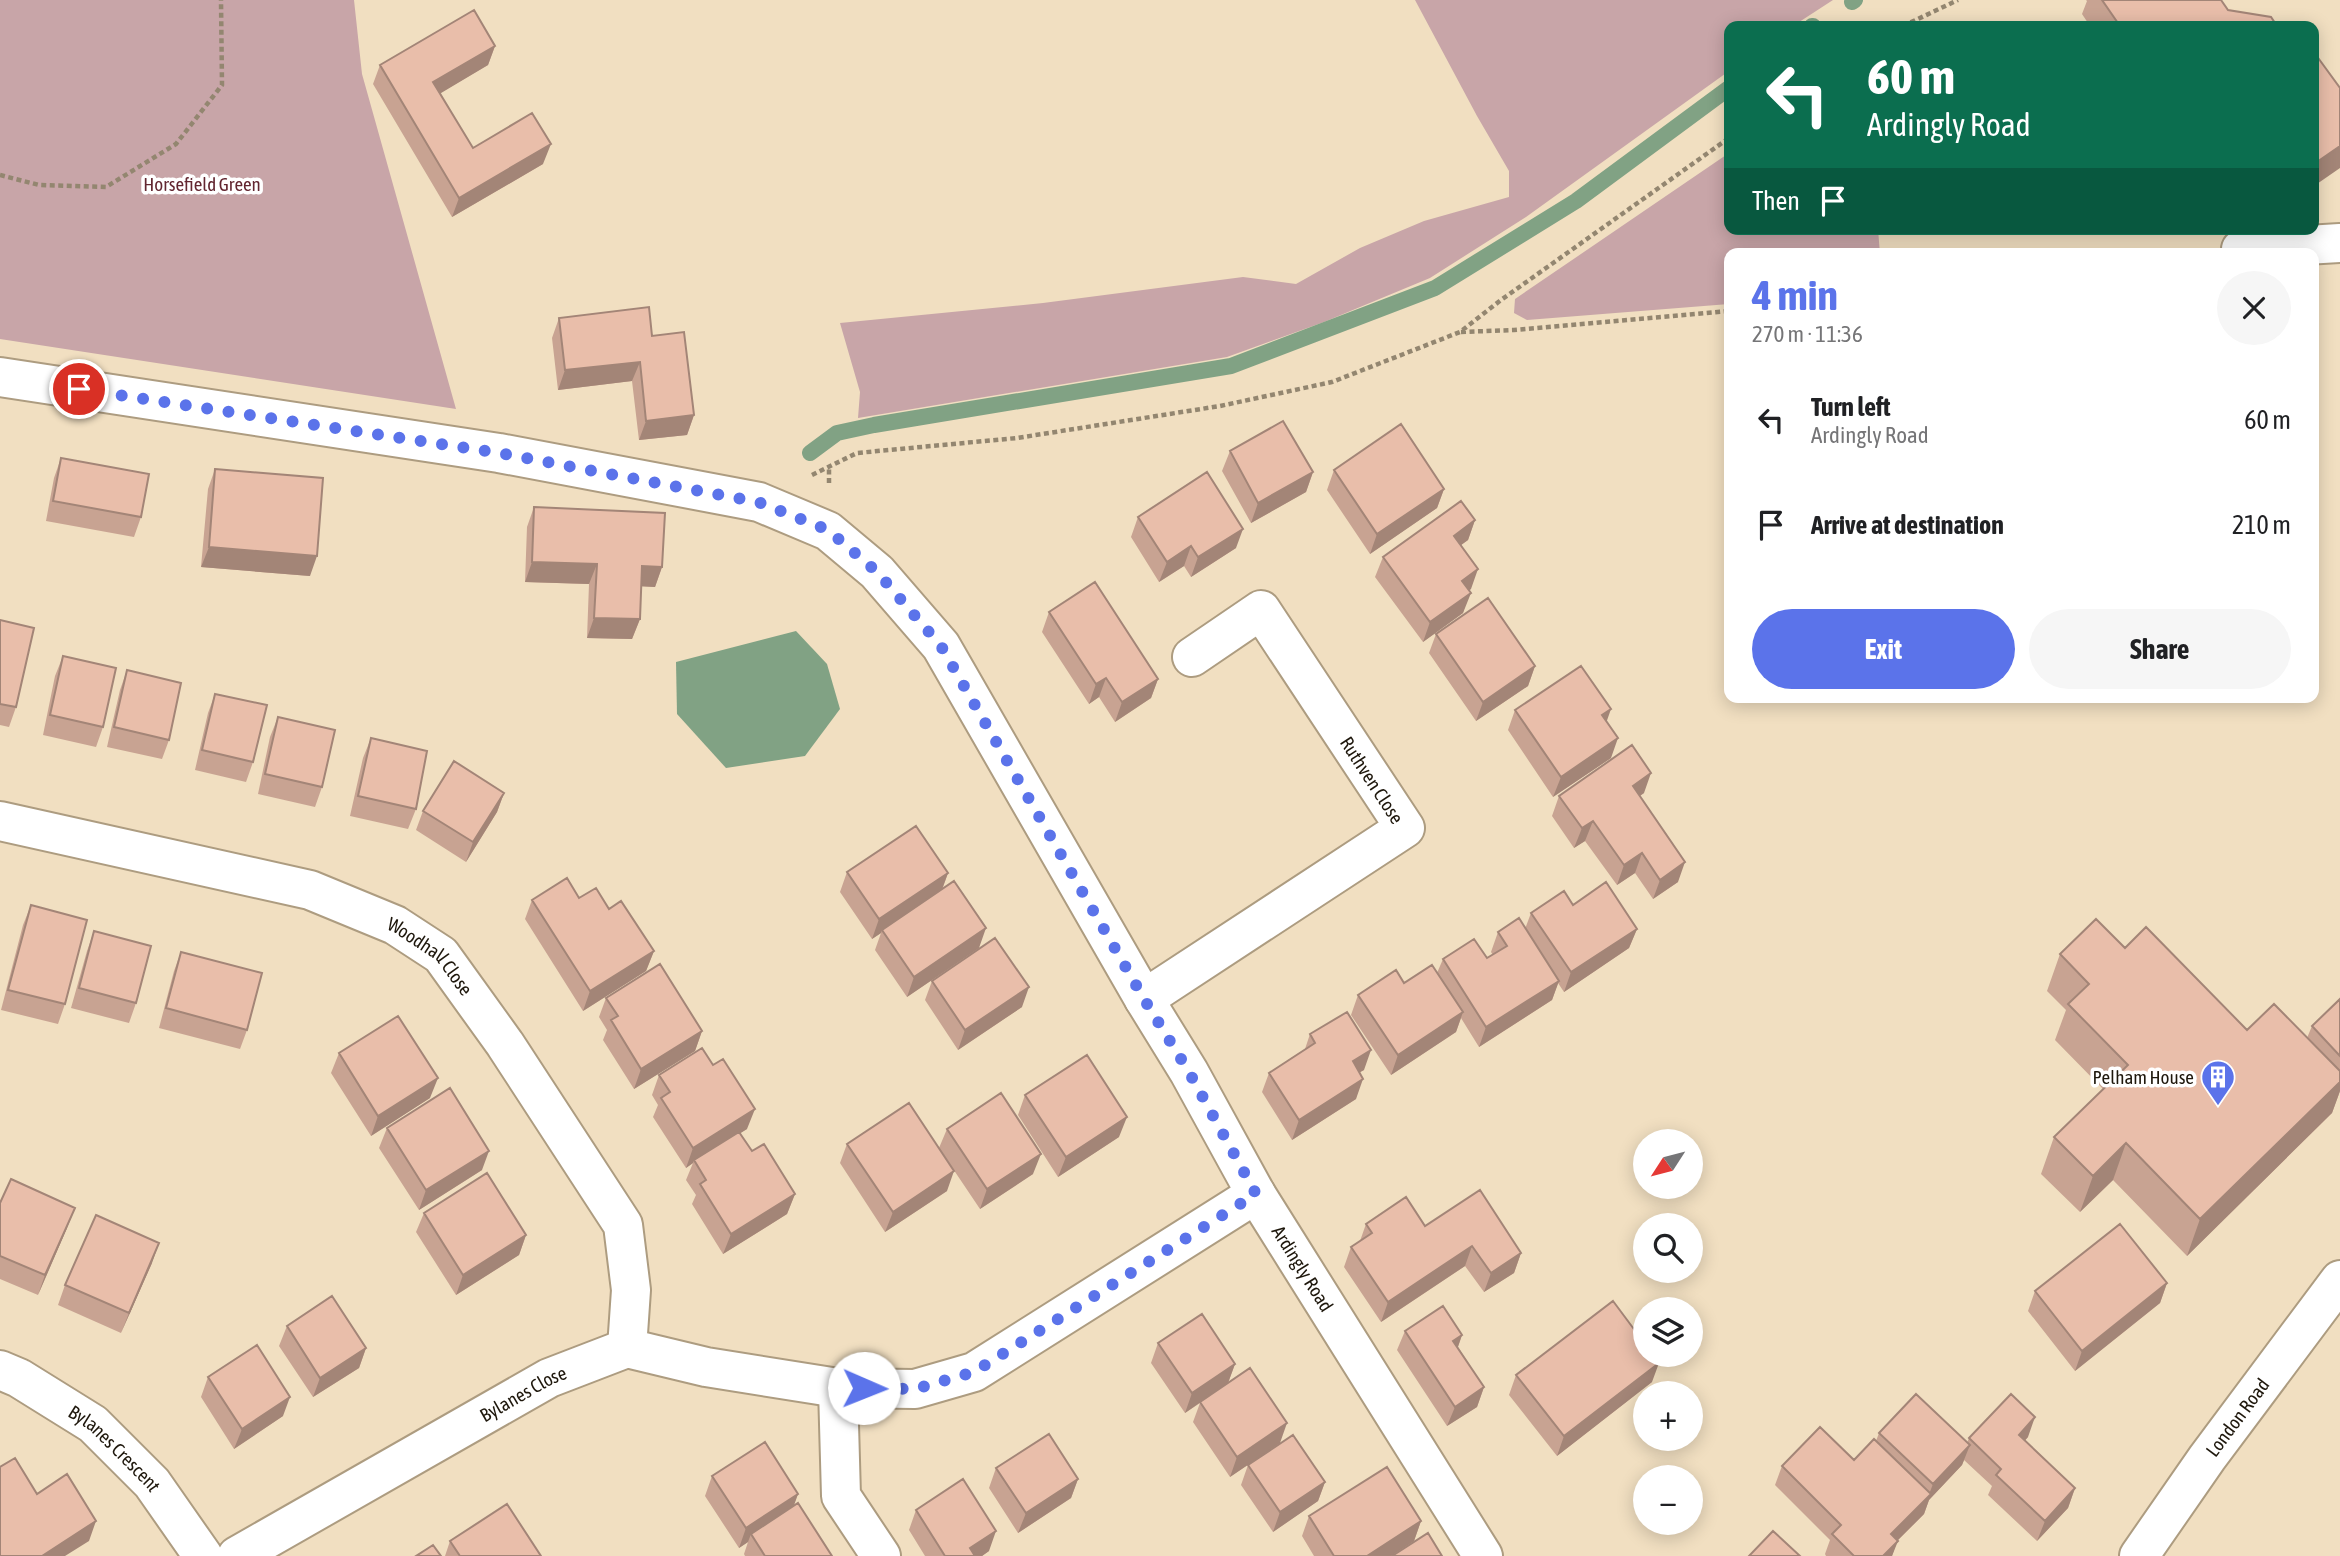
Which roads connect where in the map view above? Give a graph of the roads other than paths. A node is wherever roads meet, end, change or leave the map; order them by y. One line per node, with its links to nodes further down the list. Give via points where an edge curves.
1 (2340, 243): 2 (street)
2 (2258, 248)
3 (0, 377): 6 (street, Ardingly Road, via 499,453 758,502 828,530 877,572 941,646)
4 (1192, 657): 6 (street, Ruthven Close, via 1261,610 1405,828)
5 (0, 821): 9 (street, Woodhall Close, via 310,890 395,925 441,955 623,1225 631,1290)
6 (1144, 999): 7 (street, Ardingly Road)
7 (1256, 1194): 11 (street, via 974,1372 915,1389); 15 (street, Ardingly Road)
8 (2340, 1280): 16 (street, London Road)
9 (627, 1348): 11 (street, via 706,1367); 13 (street, Bylanes Close, via 549,1378)
10 (0, 1370): 12 (street, Bylanes Crescent, via 93,1423 152,1483)
11 (838, 1388): 14 (street, via 841,1496)
12 (203, 1556)
13 (237, 1556)
14 (881, 1556)
15 (1483, 1556)
16 (2139, 1556)

